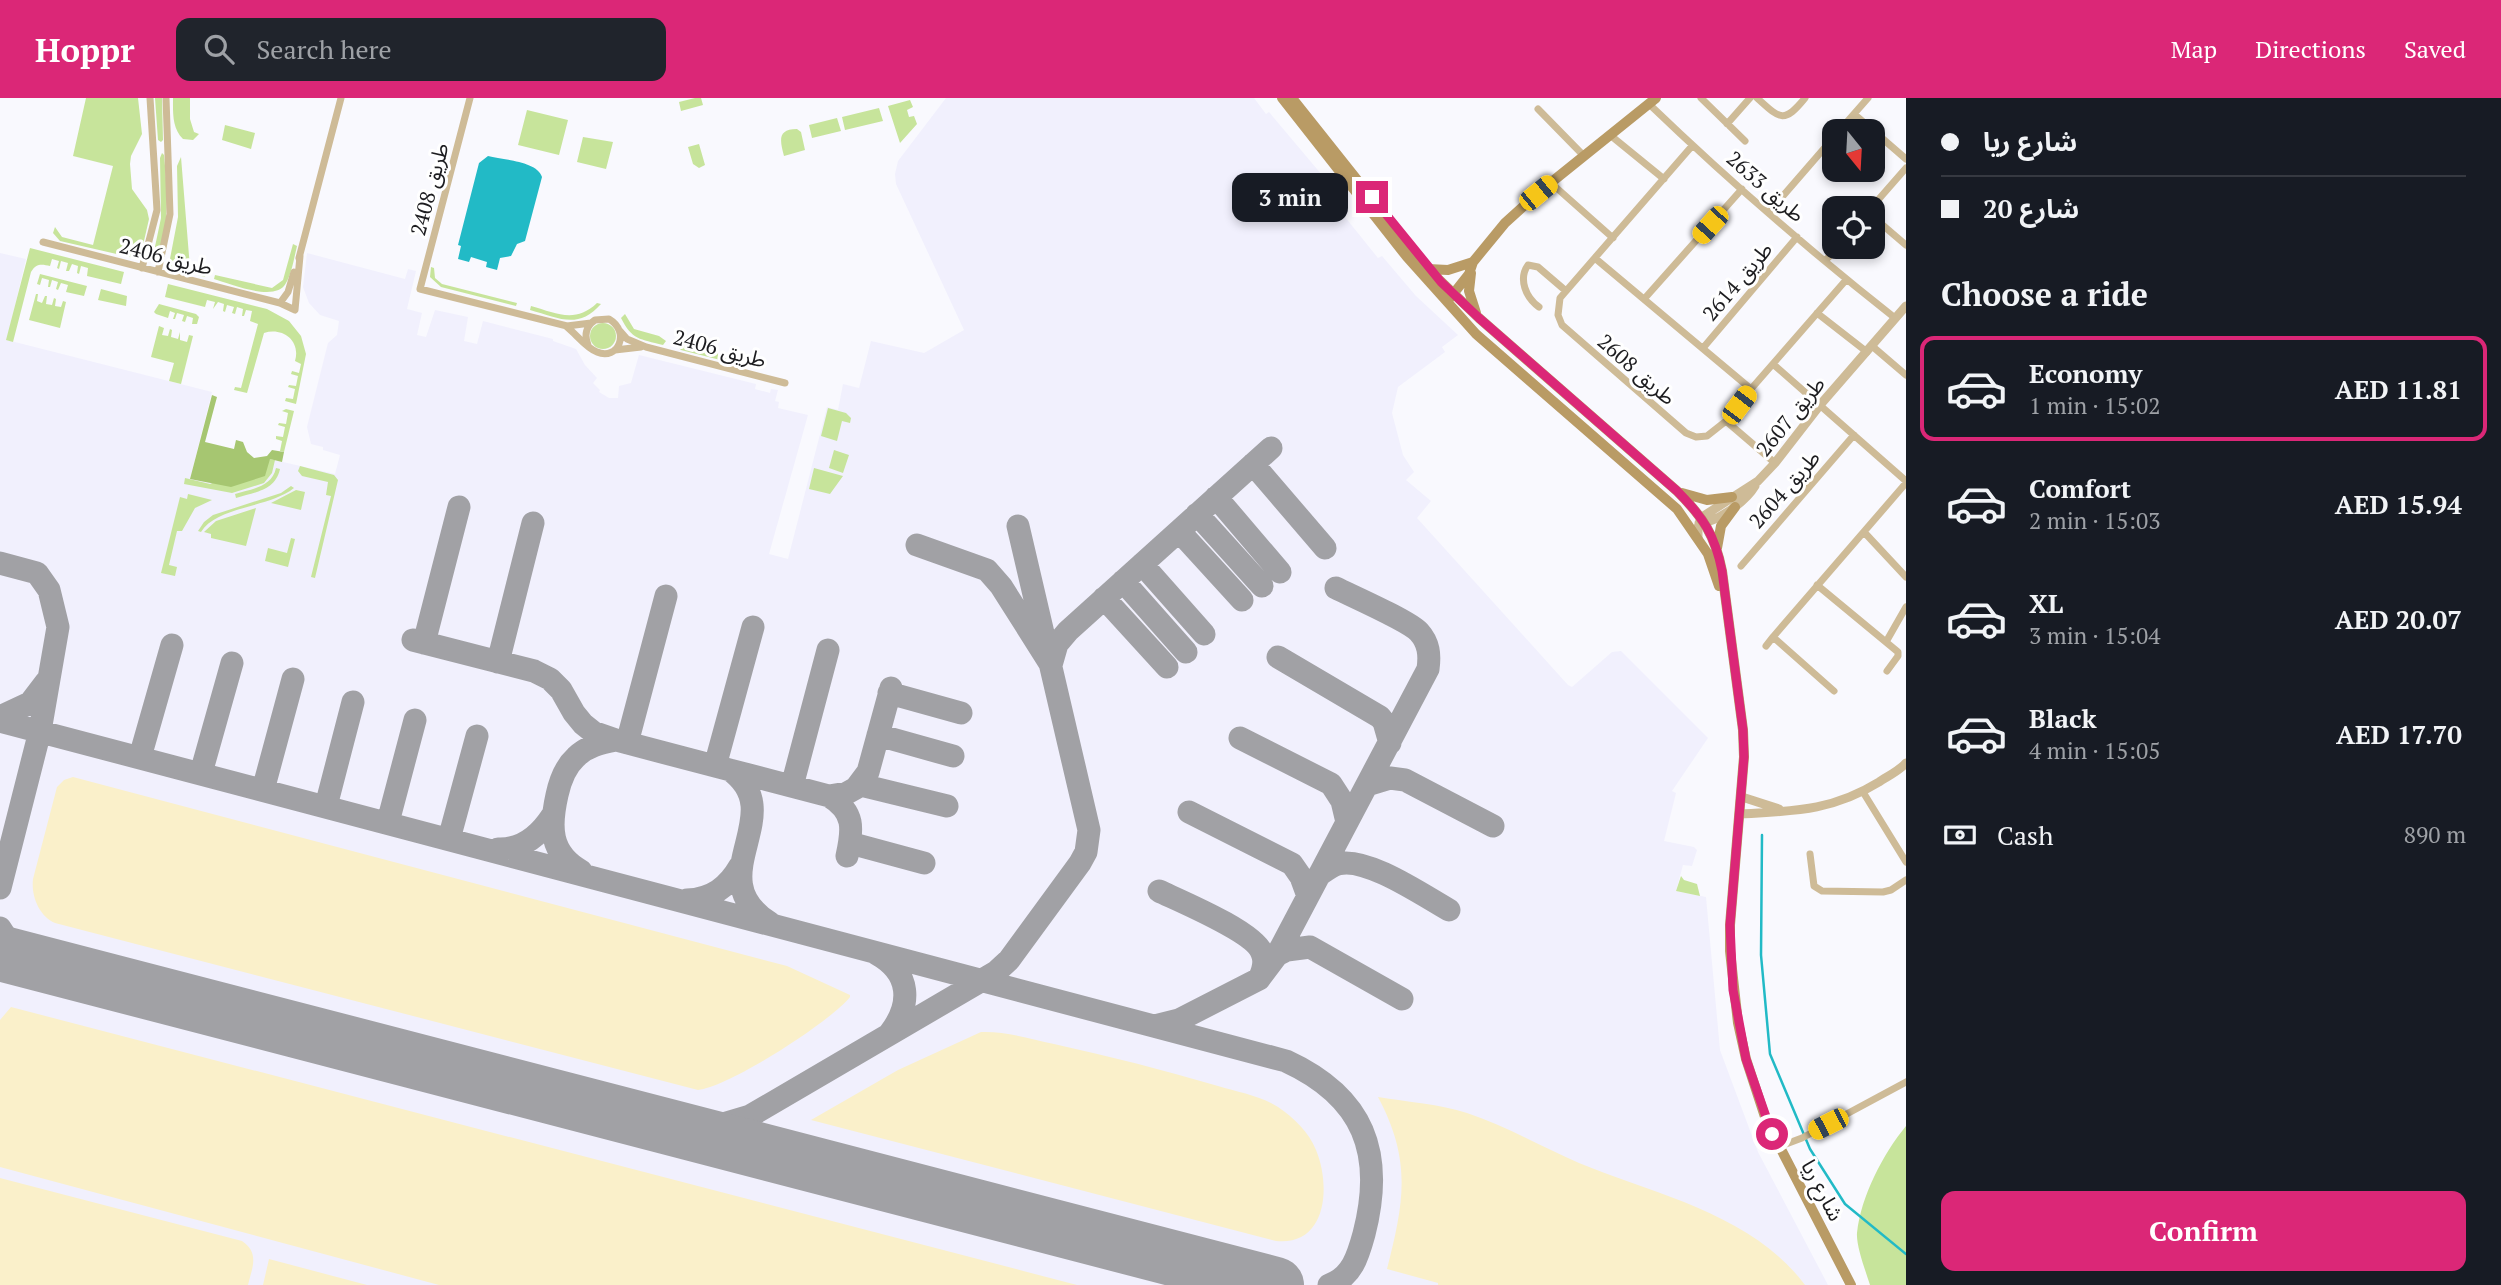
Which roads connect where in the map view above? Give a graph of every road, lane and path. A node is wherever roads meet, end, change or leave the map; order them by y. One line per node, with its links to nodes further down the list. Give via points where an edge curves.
1 (150, 98): 20 (street)
2 (166, 98): 22 (street)
3 (341, 98): 38 (street, طريق 2406)
4 (470, 98): 46 (street, طريق 2408)
5 (1283, 98): 16 (main road)
6 (1292, 98): 16 (main road)
7 (1701, 98): 17 (street)
8 (1750, 98): 17 (street)
9 (1757, 98): 10 (street, via 1782,117 1792,114)
10 (1805, 98)
11 (1868, 98): 14 (street)
12 (1653, 101): 18 (main road); 21 (street, طريق 2633)
13 (1538, 109): 24 (street)
14 (1854, 114): 15 (street); 25 (street)
15 (1850, 119)
16 (1307, 123): 31 (main road)
17 (1727, 124): 19 (street)
18 (1611, 135): 24 (main road); 27 (street)
19 (1745, 141)
20 (154, 146): 22 (street); 42 (street, via 157,210)
21 (1692, 146): 27 (street); 29 (street, طريق 2633)
22 (168, 149): 44 (street, via 170,214)
23 (1822, 151): 32 (street)
24 (1584, 156): 28 (main road)
25 (1906, 159)
26 (1906, 168): 30 (street)
27 (1664, 180): 35 (street)
28 (1551, 183): 35 (street); 41 (main road, via 1499,230)
29 (1742, 188): 32 (street, طريق 2633); 49 (street)
30 (1882, 196)
31 (1372, 205): 43 (main road); 48 (main road)
32 (1769, 212): 34 (street, طريق 2633)
33 (1885, 227): 37 (street)
34 (1797, 237): 40 (street, طريق 2633); 61 (street, طريق 2614)
35 (1613, 238): 39 (street)
36 (43, 242): 42 (street, طريق 2406)
37 (1906, 245)
38 (300, 256): 50 (street, طريق 2406); 50 (street, طريق 2406, via 295,310)
39 (1595, 259): 47 (street); 49 (street, طريق 2614)
40 (1825, 261): 45 (street, طريق 2633)
41 (1474, 262): 43 (main road, via 1448,270); 48 (main road); 54 (main road, via 1469,291)
42 (142, 268): 44 (street, طريق 2406)
43 (1428, 269): 48 (main road)
44 (158, 272): 50 (street, طريق 2406)
45 (1846, 280): 53 (street, طريق 2608); 55 (street, طريق 2633)
46 (420, 289): 57 (street, طريق 2406)
47 (1566, 290): 52 (street, via 1536,265 1528,265 1525,287); 69 (street, طريق 2608, via 1557,309 1565,329 1678,427 1702,437)
48 (1449, 297): 54 (main road); 76 (main road, via 1476,334 1662,494)
49 (1645, 298): 61 (street, طريق 2614)
50 (280, 303)
51 (1906, 306): 55 (street, طريق 2607)
52 (1539, 307)
53 (1818, 313): 62 (street); 64 (street, طريق 2608)
54 (1479, 318): 73 (main road)
55 (1895, 318): 62 (street, طريق 2607)
56 (591, 323): 57 (street, طريق 2406); 58 (street, طريق 2406, via 609,319); 59 (street)
57 (567, 326): 59 (street, طريق 2406)
58 (620, 331): 60 (street, طريق 2406); 63 (street, via 620,342)
59 (588, 345): 63 (street, طريق 2406, via 600,353)
60 (646, 347): 63 (street, طريق 2406); 66 (street, طريق 2406)
61 (1703, 348): 67 (street, طريق 2614)
62 (1869, 349): 65 (street); 68 (street, طريق 2607)
63 (613, 351)
64 (1773, 364): 67 (street, طريق 2608); 68 (street)
65 (1906, 375)
66 (785, 383)
67 (1751, 389): 69 (street, طريق 2608)
68 (1820, 405): 70 (street); 71 (street, طريق 2607)
69 (1726, 421): 71 (street)
70 (1854, 435): 72 (street); 80 (street, طريق 2604)
71 (1775, 463): 74 (street, طريق 2607, via 1752,491)
72 (1906, 482): 77 (street)
73 (1677, 491): 74 (main road); 75 (main road)
74 (1733, 502): 75 (street, طريق 2607); 79 (main road)
75 (1702, 521): 76 (street); 78 (street); 79 (main road)
76 (1686, 522): 78 (main road)
77 (1864, 532): 81 (street); 82 (street)
78 (1698, 538): 84 (main road, via 1711,562)
79 (1717, 548): 84 (main road)
80 (1741, 566)
81 (1906, 577)
82 (1816, 585): 85 (street); 86 (street)
83 (1906, 607): 86 (street)
84 (1727, 615): 93 (main road, شارع ريا, via 1743,730)
85 (1773, 637): 87 (street); 90 (street)
86 (1886, 642): 88 (street)
87 (1766, 646)
88 (1902, 657): 89 (street)
89 (1887, 671)
90 (1834, 691)
91 (1906, 763): 92 (street)
92 (1863, 792): 94 (street, via 1821,807); 97 (street)
93 (1742, 797): 94 (street); 95 (main road, شارع ريا)
94 (1781, 810): 95 (street)
95 (1741, 814): 100 (main road, شارع ريا, via 1730,925 1733,990 1746,1059)
96 (1810, 854): 98 (street, via 1814,886 1822,891 1883,892)
97 (1906, 862)
98 (1906, 880)
99 (1906, 1082): 100 (street)
100 (1778, 1147): 101 (main road, شارع ريا)
101 (1850, 1285)

